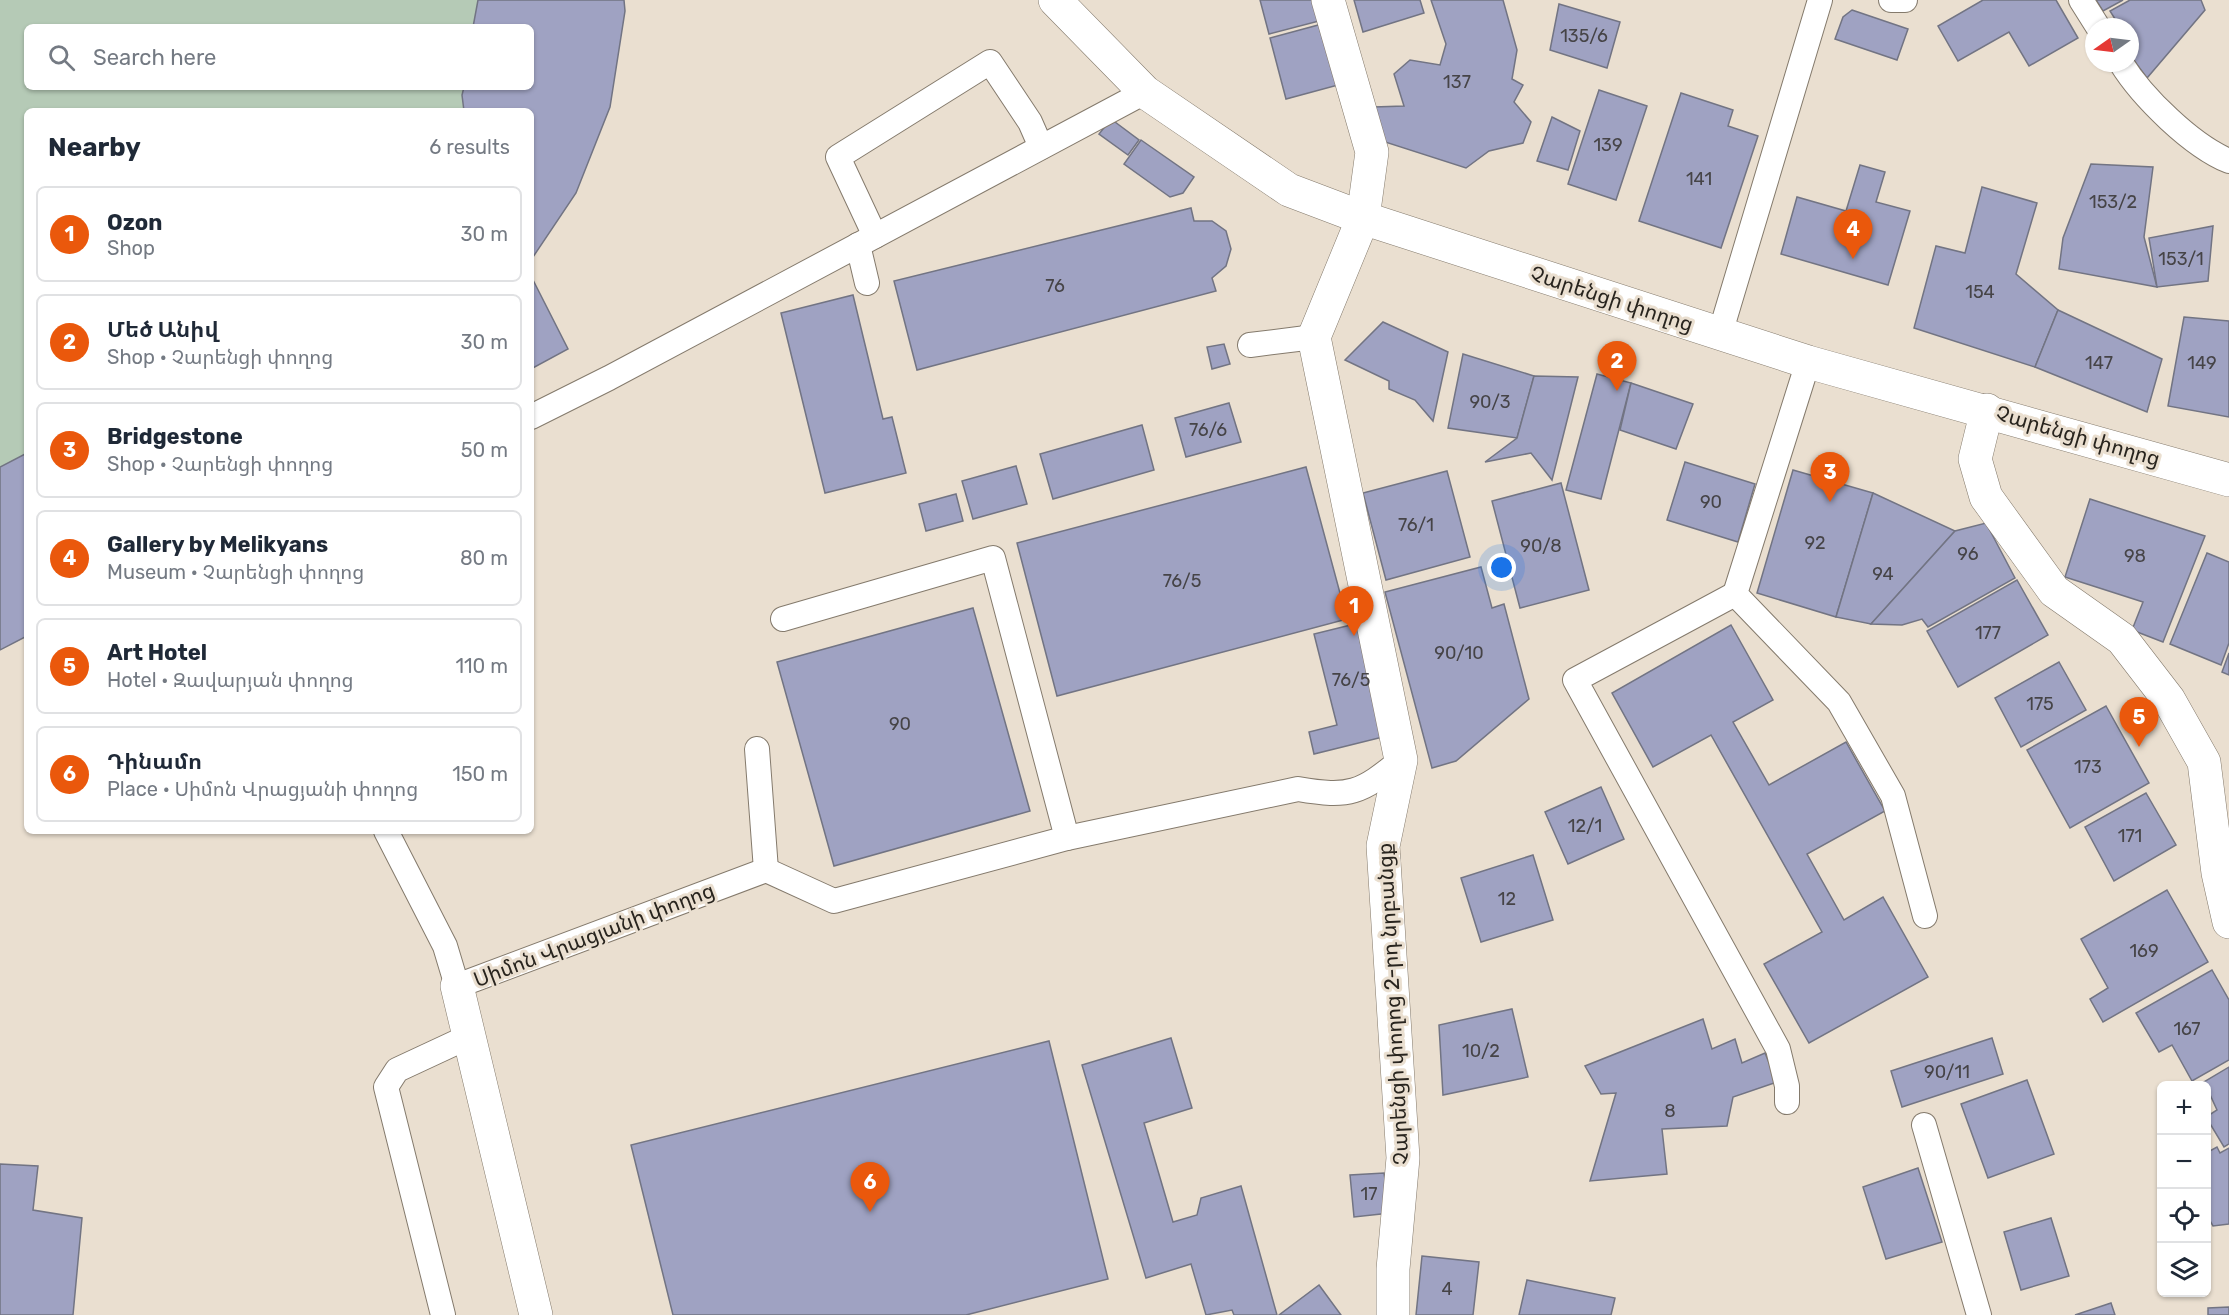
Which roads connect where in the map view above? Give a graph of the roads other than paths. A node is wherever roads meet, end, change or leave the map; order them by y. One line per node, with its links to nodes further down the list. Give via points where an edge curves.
1 (1055, 0): 9 (street, Չարենցի փողոց)
2 (1328, 0): 12 (street, via 1372,152)
3 (1820, 0): 15 (lane)
4 (1891, 0): 5 (lane)
5 (1905, 0)
6 (2081, 0): 7 (lane)
7 (2092, 18)
8 (2127, 72): 11 (lane, via 2164,113 2214,155)
9 (1145, 92): 10 (lane); 12 (street, Չարենցի փողոց, via 1289,190)
10 (1041, 147): 13 (lane); 13 (lane, via 1030,122 990,62 838,157)
11 (2229, 161)
12 (1363, 218): 15 (street, Չարենցի փողոց); 16 (street)
13 (866, 240): 14 (lane); 20 (lane)
14 (867, 283)
15 (1720, 334): 18 (street, Չարենցի փողոց)
16 (1314, 337): 17 (lane); 25 (street, Չարենցի փողոց 2-րդ նրբանցք)
17 (1250, 345)
18 (1808, 362): 19 (street, Չարենցի փողոց); 22 (lane)
19 (1987, 410): 21 (street, Չարենցի փողոց); 30 (street, via 1975,459 1986,497 2054,591 2122,639 2169,700 2204,762 2218,873)
20 (534, 416)
21 (2229, 480)
22 (1735, 594): 29 (lane, via 1839,702 1893,796); 33 (lane, via 1575,680 1778,1048)
23 (783, 620): 27 (lane, via 993,558)
24 (757, 749): 28 (lane)
25 (1401, 760): 27 (lane, via 1371,785 1334,795 1298,789); 37 (street, Չարենցի փողոց 2-րդ նրբանցք, via 1383,846 1403,1158)
26 (388, 834): 31 (lane, via 445,946)
27 (1067, 838): 28 (lane, via 834,900)
28 (766, 870): 31 (lane, Սիմոն Վրացյանի փողոց)
29 (1926, 916)
30 (2229, 922)
31 (457, 986): 32 (street, Սիմոն Վրացյանի փողոց)
32 (470, 1036): 35 (lane, via 398,1070 386,1087); 36 (street, Սիմոն Վրացյանի փողոց)
33 (1787, 1102)
34 (1924, 1125): 38 (lane)
35 (443, 1315)
36 (536, 1315)
37 (1393, 1315)
38 (1979, 1315)

